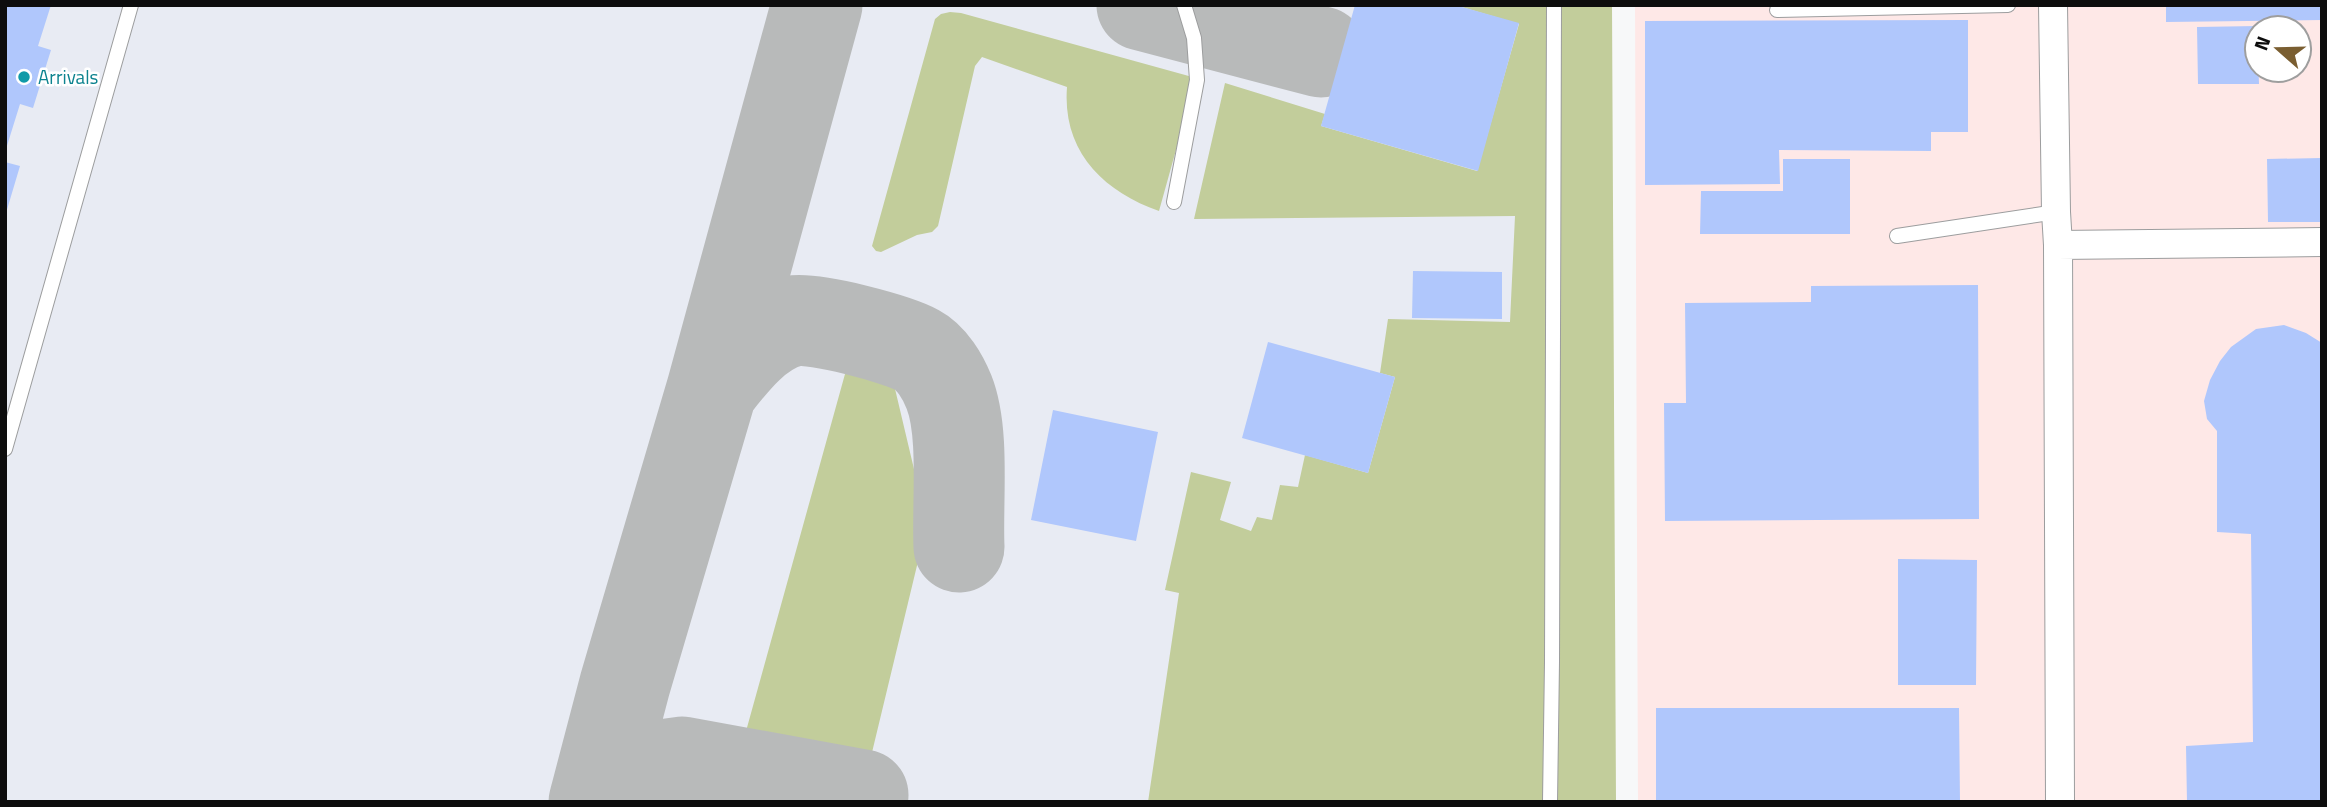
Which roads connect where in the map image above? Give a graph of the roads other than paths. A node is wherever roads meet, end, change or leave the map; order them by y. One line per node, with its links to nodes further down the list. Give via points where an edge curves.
1 (131, 5): 12 (lane)
2 (1184, 5): 7 (lane, via 1194,38 1197,80)
3 (1554, 5): 13 (lane)
4 (2008, 5): 6 (lane)
5 (2053, 5): 8 (street)
6 (1777, 10)
7 (1174, 202)
8 (2056, 212): 9 (lane); 11 (street)
9 (1897, 236)
10 (2322, 242): 11 (street)
11 (2058, 245): 14 (street)
12 (5, 449)
13 (1550, 802)
14 (2060, 802)

